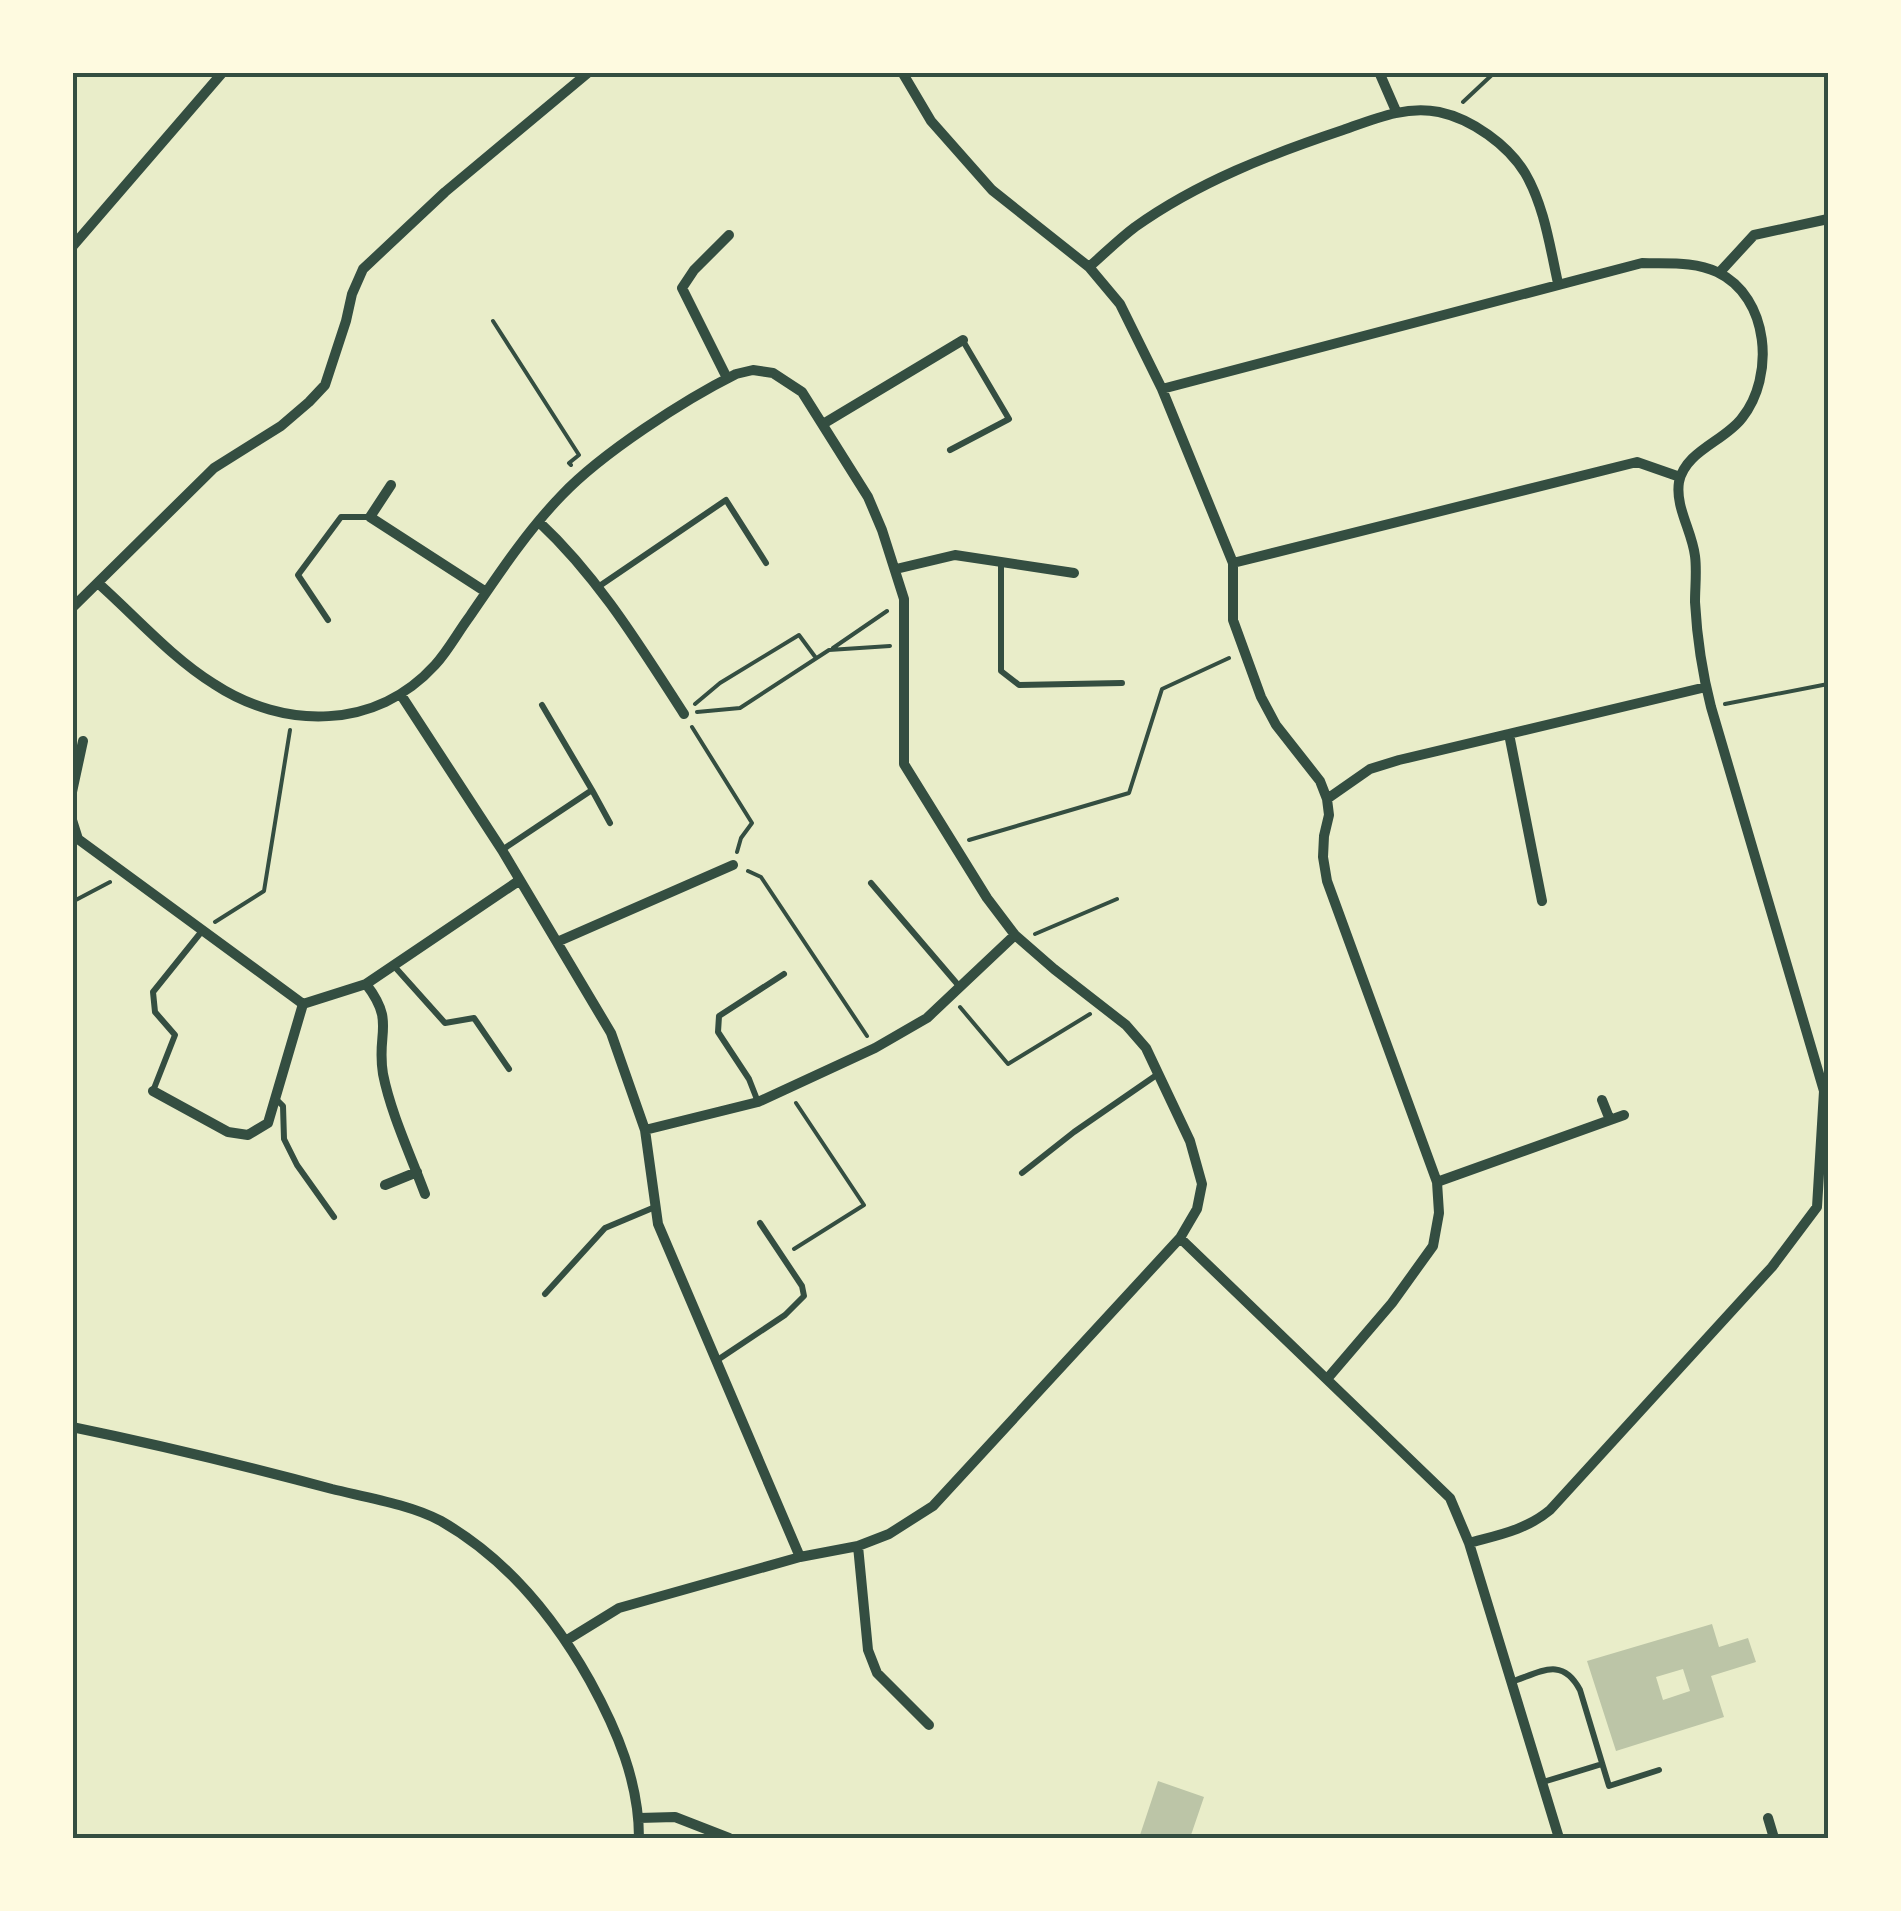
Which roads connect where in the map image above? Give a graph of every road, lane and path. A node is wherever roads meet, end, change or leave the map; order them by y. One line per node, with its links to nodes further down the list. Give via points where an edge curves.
1 (223, 72): 10 (street)
2 (589, 72): 30 (street, via 362,269 324,385 281,426 214,468)
3 (902, 72): 11 (street, via 931,121 992,190)
4 (1380, 72): 6 (street)
5 (1495, 72): 7 (path)
6 (1396, 112): 7 (street); 11 (street, via 1226,175 1135,227)
7 (1448, 115): 13 (street, via 1497,142 1524,172)
8 (1828, 219): 12 (street, via 1754,236)
9 (730, 236): 16 (street, via 682,288)
10 (72, 247)
11 (1089, 267): 17 (street, via 1120,304)
12 (1719, 273): 13 (street, via 1691,264 1642,263); 21 (street, via 1740,289 1757,318 1764,350 1760,388 1742,420 1700,451)
13 (1558, 283): 17 (street)
14 (493, 321): 20 (path, via 579,455 569,463)
15 (962, 340): 18 (street); 19 (lane, via 1009,419)
16 (727, 378): 18 (street, via 753,370 784,378); 20 (street)
17 (1162, 389): 27 (street)
18 (823, 424): 28 (street, via 868,497)
19 (950, 450)
20 (580, 477): 24 (street)
21 (1680, 477): 27 (street, via 1636,462); 42 (street, via 1678,494 1695,555)
22 (391, 485): 23 (street)
23 (370, 518): 32 (street); 35 (lane, via 341,517 298,574)
24 (538, 522): 31 (street); 32 (street)
25 (1001, 560): 28 (street, via 954,555); 29 (street); 40 (lane, via 1004,676 1019,685)
26 (766, 563): 31 (lane, via 726,500)
27 (1232, 563): 38 (street, via 1231,603)
28 (896, 568): 33 (street)
29 (1074, 573)
30 (99, 584): 34 (street); 47 (street, via 211,683 249,704)
31 (598, 588): 46 (street)
32 (486, 592): 43 (street, via 437,662)
33 (904, 599): 36 (street); 37 (path)
34 (72, 608)
35 (328, 620)
36 (904, 646): 37 (path); 55 (street, via 904,764)
37 (829, 650): 39 (path)
38 (1242, 652): 52 (street, via 1276,725); 55 (path, via 1162,689 1129,793 973,837)
39 (816, 658): 46 (path, via 740,708); 46 (path, via 799,634)
40 (1122, 683)
41 (1828, 684): 45 (path)
42 (1706, 687): 45 (street); 48 (street)
43 (401, 695): 47 (street, via 353,714); 56 (street)
44 (542, 705): 50 (lane)
45 (1710, 708): 90 (street, via 1824,1091)
46 (684, 714): 57 (path, via 752,824)
47 (293, 716): 64 (path, via 264,891)
48 (1509, 734): 52 (street, via 1370,769); 62 (street)
49 (83, 741): 51 (street)
50 (592, 790): 54 (lane); 56 (lane)
51 (72, 792)
52 (1327, 799): 86 (street, via 1326,881)
53 (72, 820): 58 (street, via 78,839)
54 (610, 823)
55 (956, 849): 65 (street)
56 (502, 850): 59 (street)
57 (733, 864): 66 (street); 73 (path, via 761,876)
58 (120, 870): 63 (path, via 108,885); 64 (street)
59 (520, 880): 66 (street); 67 (street)
60 (870, 883): 70 (lane)
61 (1117, 898): 65 (path)
62 (1542, 901)
63 (72, 902)
64 (202, 931): 71 (street); 76 (lane, via 153,992 155,1012 174,1035)
65 (1018, 938): 70 (street); 72 (street)
66 (557, 942): 83 (street, via 611,1033)
67 (394, 966): 69 (street); 74 (lane, via 444,1023 474,1018)
68 (784, 974): 80 (lane, via 718,1016 718,1032)
69 (366, 984): 71 (street); 84 (street, via 381,1003 384,1077)
70 (955, 991): 72 (path, via 1008,1064); 73 (street, via 928,1018)
71 (303, 1004): 77 (street)
72 (1102, 1006): 75 (street, via 1137,1036)
73 (875, 1048): 80 (street)
74 (509, 1069)
75 (1159, 1074): 85 (lane); 93 (street, via 1202,1184)
76 (153, 1091): 77 (street, via 248,1136 268,1122)
77 (275, 1098): 91 (lane, via 284,1106 284,1139 296,1165)
78 (794, 1100): 94 (path, via 864,1205)
79 (1602, 1100): 82 (street)
80 (758, 1102): 83 (street)
81 (1624, 1115): 82 (street)
82 (1610, 1120): 86 (street)
83 (645, 1130): 89 (street)
84 (417, 1172): 87 (street); 88 (street)
85 (1022, 1173)
86 (1437, 1182): 97 (street, via 1433,1246)
87 (385, 1185)
88 (425, 1194)
89 (656, 1207): 95 (lane, via 605,1228); 96 (street)
90 (1823, 1209): 99 (street, via 1550,1510 1518,1530)
91 (334, 1218)
92 (760, 1223): 94 (lane)
93 (1180, 1238): 97 (street); 100 (street, via 941,1500 890,1534)
94 (782, 1257): 96 (lane, via 804,1296)
95 (545, 1294)
96 (716, 1361): 101 (street)
97 (1327, 1379): 99 (street, via 1450,1498)
98 (72, 1427): 102 (street, via 188,1451 438,1520 525,1588)
99 (1468, 1543): 103 (street)
100 (858, 1546): 101 (street); 104 (street, via 868,1650 877,1673)
101 (800, 1556): 102 (street, via 618,1608)
102 (566, 1640): 108 (street, via 626,1755)
103 (1510, 1683): 105 (lane, via 1554,1669 1572,1676); 107 (street)
104 (930, 1725)
105 (1602, 1764): 106 (lane, via 1609,1786); 107 (lane)
106 (1658, 1770)
107 (1541, 1782): 112 (street)
108 (638, 1818): 110 (street); 111 (street, via 675,1817)
109 (1768, 1818): 113 (street)
110 (638, 1838)
111 (729, 1838)
112 (1556, 1838)
113 (1774, 1838)

